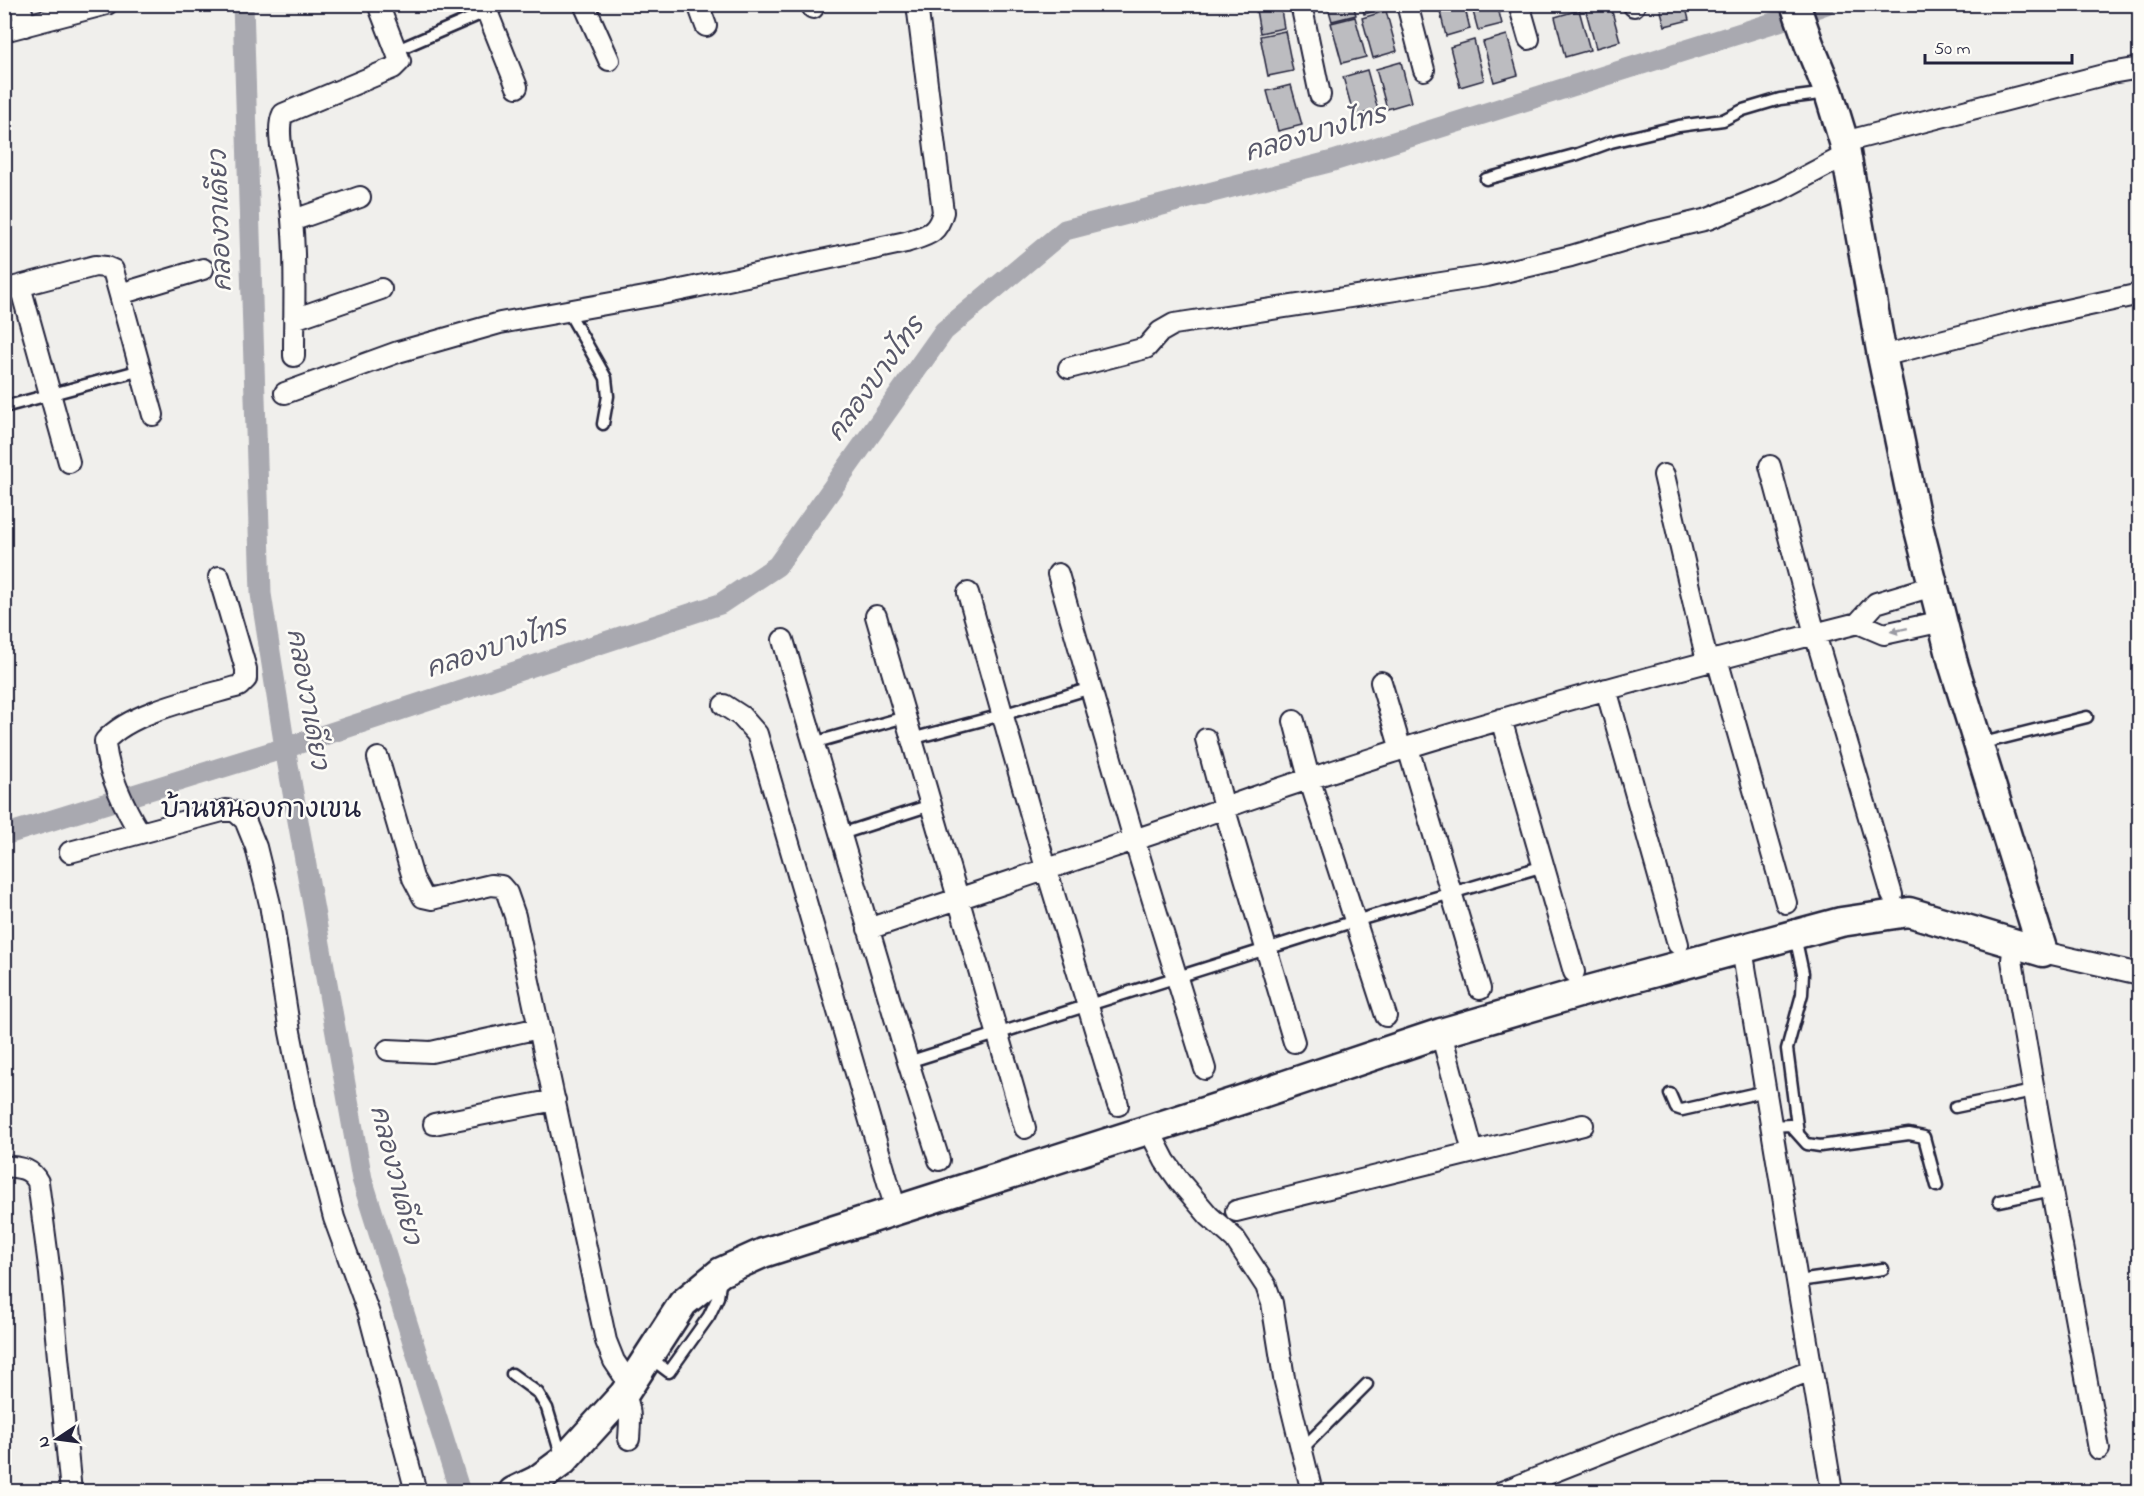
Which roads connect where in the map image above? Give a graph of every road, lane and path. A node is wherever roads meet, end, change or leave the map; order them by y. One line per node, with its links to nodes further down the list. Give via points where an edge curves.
1 (20, 4): 12 (street)
2 (107, 4): 12 (street)
3 (378, 4): 16 (street)
4 (585, 4): 17 (street)
5 (698, 4): 13 (street)
6 (917, 4): 32 (street, via 943,212 932,233 906,242)
7 (1301, 4): 22 (street)
8 (1407, 4): 19 (street)
9 (1519, 4): 15 (street)
10 (1795, 4): 21 (street)
11 (492, 7): 16 (lane); 20 (street)
12 (25, 26): 14 (street)
13 (706, 26)
14 (4, 31)
15 (1529, 39)
16 (397, 50): 26 (street, via 400,61 393,68 284,114 280,120)
17 (609, 60)
18 (2139, 68): 23 (street)
19 (1424, 70)
20 (517, 87)
21 (1829, 93): 23 (street); 24 (lane, via 1780,99 1723,120 1611,142)
22 (1320, 95)
23 (1845, 149): 35 (street); 36 (street, via 1780,190 1708,219 1487,276 1174,324 1160,332 1146,348)
24 (1486, 179)
25 (360, 196): 26 (street)
26 (294, 220): 33 (street)
27 (203, 269): 30 (street)
28 (12, 288): 30 (street, via 95,266 113,270); 39 (street)
29 (381, 289): 33 (street)
30 (120, 294): 37 (street)
31 (2139, 294): 35 (street)
32 (568, 311): 38 (street, via 500,323 398,352); 42 (lane, via 606,378 608,396)
33 (294, 319): 34 (street)
34 (294, 356)
35 (1882, 356): 48 (street)
36 (1069, 368)
37 (141, 370): 39 (lane); 41 (street)
38 (285, 393)
39 (50, 395): 40 (lane); 43 (street)
40 (4, 407)
41 (153, 416)
42 (603, 424)
43 (69, 462)
44 (1770, 466): 53 (street)
45 (1664, 475): 55 (street)
46 (1058, 574): 57 (street)
47 (219, 577): 74 (street, via 246,679 239,686 148,714 105,741 113,776)
48 (1934, 586): 51 (street); 52 (street, via 1876,603)
49 (968, 593): 60 (street)
50 (876, 616): 61 (street)
51 (1942, 621): 52 (street, one-way to 52, via 1884,634); 68 (street)
52 (1857, 623): 53 (street)
53 (1815, 634): 55 (street); 81 (street)
54 (783, 640): 67 (street)
55 (1712, 660): 58 (street); 83 (street)
56 (1381, 682): 69 (street)
57 (1091, 688): 60 (lane); 76 (street)
58 (1606, 689): 63 (street); 87 (street)
59 (724, 705): 123 (street, via 757,734)
60 (1002, 715): 66 (lane); 79 (street)
61 (905, 717): 66 (street); 67 (lane)
62 (2087, 717): 68 (lane)
63 (1501, 719): 69 (street); 78 (street)
64 (1294, 722): 71 (street)
65 (1206, 738): 73 (street)
66 (911, 739): 72 (street)
67 (813, 743): 75 (street)
68 (1979, 744): 91 (street)
69 (1404, 749): 71 (street); 80 (street)
70 (378, 758): 98 (street, via 413,878 423,897 432,899 491,885 501,886 507,893)
71 (1310, 778): 73 (street); 84 (street)
72 (931, 805): 75 (lane); 82 (street)
73 (1224, 807): 76 (street); 89 (street)
74 (135, 825): 77 (street); 136 (street, via 226,810 245,820 270,904 290,1032 320,1167 369,1314)
75 (841, 834): 85 (street)
76 (1134, 839): 79 (street); 94 (street)
77 (70, 852)
78 (1544, 866): 80 (lane); 92 (street)
79 (1046, 868): 82 (street); 96 (street)
80 (1451, 893): 84 (lane); 95 (street)
81 (1892, 895)
82 (958, 898): 85 (street); 100 (street)
83 (1786, 903)
84 (1355, 921): 89 (lane); 97 (street)
85 (868, 929): 103 (street)
86 (1795, 934): 88 (street, via 1841,921 1909,912); 90 (street); 116 (lane, via 1803,973 1802,994 1787,1049)
87 (1678, 944)
88 (2014, 944): 91 (street); 106 (street, via 2012,960)
89 (1265, 949): 94 (lane); 101 (street)
90 (1742, 949): 99 (street); 105 (street)
91 (2043, 952): 93 (street)
92 (1574, 972)
93 (2139, 974)
94 (1177, 977): 96 (lane); 104 (street)
95 (1480, 989)
96 (1086, 1005): 100 (lane); 109 (street)
97 (1386, 1016)
98 (539, 1028): 102 (street, via 431,1052); 108 (street)
99 (1441, 1033): 115 (street); 117 (street)
100 (998, 1034): 103 (lane); 114 (street)
101 (1294, 1042)
102 (388, 1050)
103 (908, 1062): 118 (street)
104 (1205, 1069)
105 (1766, 1091): 107 (lane, via 1682,1110 1676,1108); 113 (street)
106 (2033, 1091): 110 (lane); 121 (street)
107 (1670, 1094)
108 (555, 1100): 111 (street); 130 (street, via 606,1341)
109 (1118, 1105)
110 (1955, 1107)
111 (434, 1124)
112 (1583, 1125): 117 (street)
113 (1771, 1126): 116 (lane, via 1790,1125); 126 (street)
114 (1025, 1128)
115 (1148, 1128): 123 (street); 133 (street, via 1180,1182 1235,1239 1266,1286)
116 (1798, 1134): 120 (lane, via 1807,1144 1820,1146 1909,1134 1924,1137)
117 (1473, 1152): 124 (street)
118 (939, 1160)
119 (4, 1166): 135 (street, via 33,1173 38,1182)
120 (1937, 1186)
121 (2052, 1190): 122 (lane); 132 (street)
122 (2000, 1201)
123 (896, 1210): 130 (street, via 764,1252 721,1272 683,1303)
124 (1236, 1211)
125 (1883, 1269): 126 (lane)
126 (1798, 1281): 127 (street)
127 (1811, 1370): 139 (street); 140 (street)
128 (512, 1374): 134 (lane, via 538,1393 548,1408)
129 (1367, 1384): 133 (lane)
130 (627, 1390): 131 (street); 134 (street)
131 (629, 1439)
132 (2099, 1449)
133 (1301, 1450): 138 (street)
134 (563, 1461): 137 (street, via 536,1481)
135 (71, 1491)
136 (416, 1491)
137 (513, 1491)
138 (1312, 1491)
139 (1502, 1491)
140 (1832, 1491)

